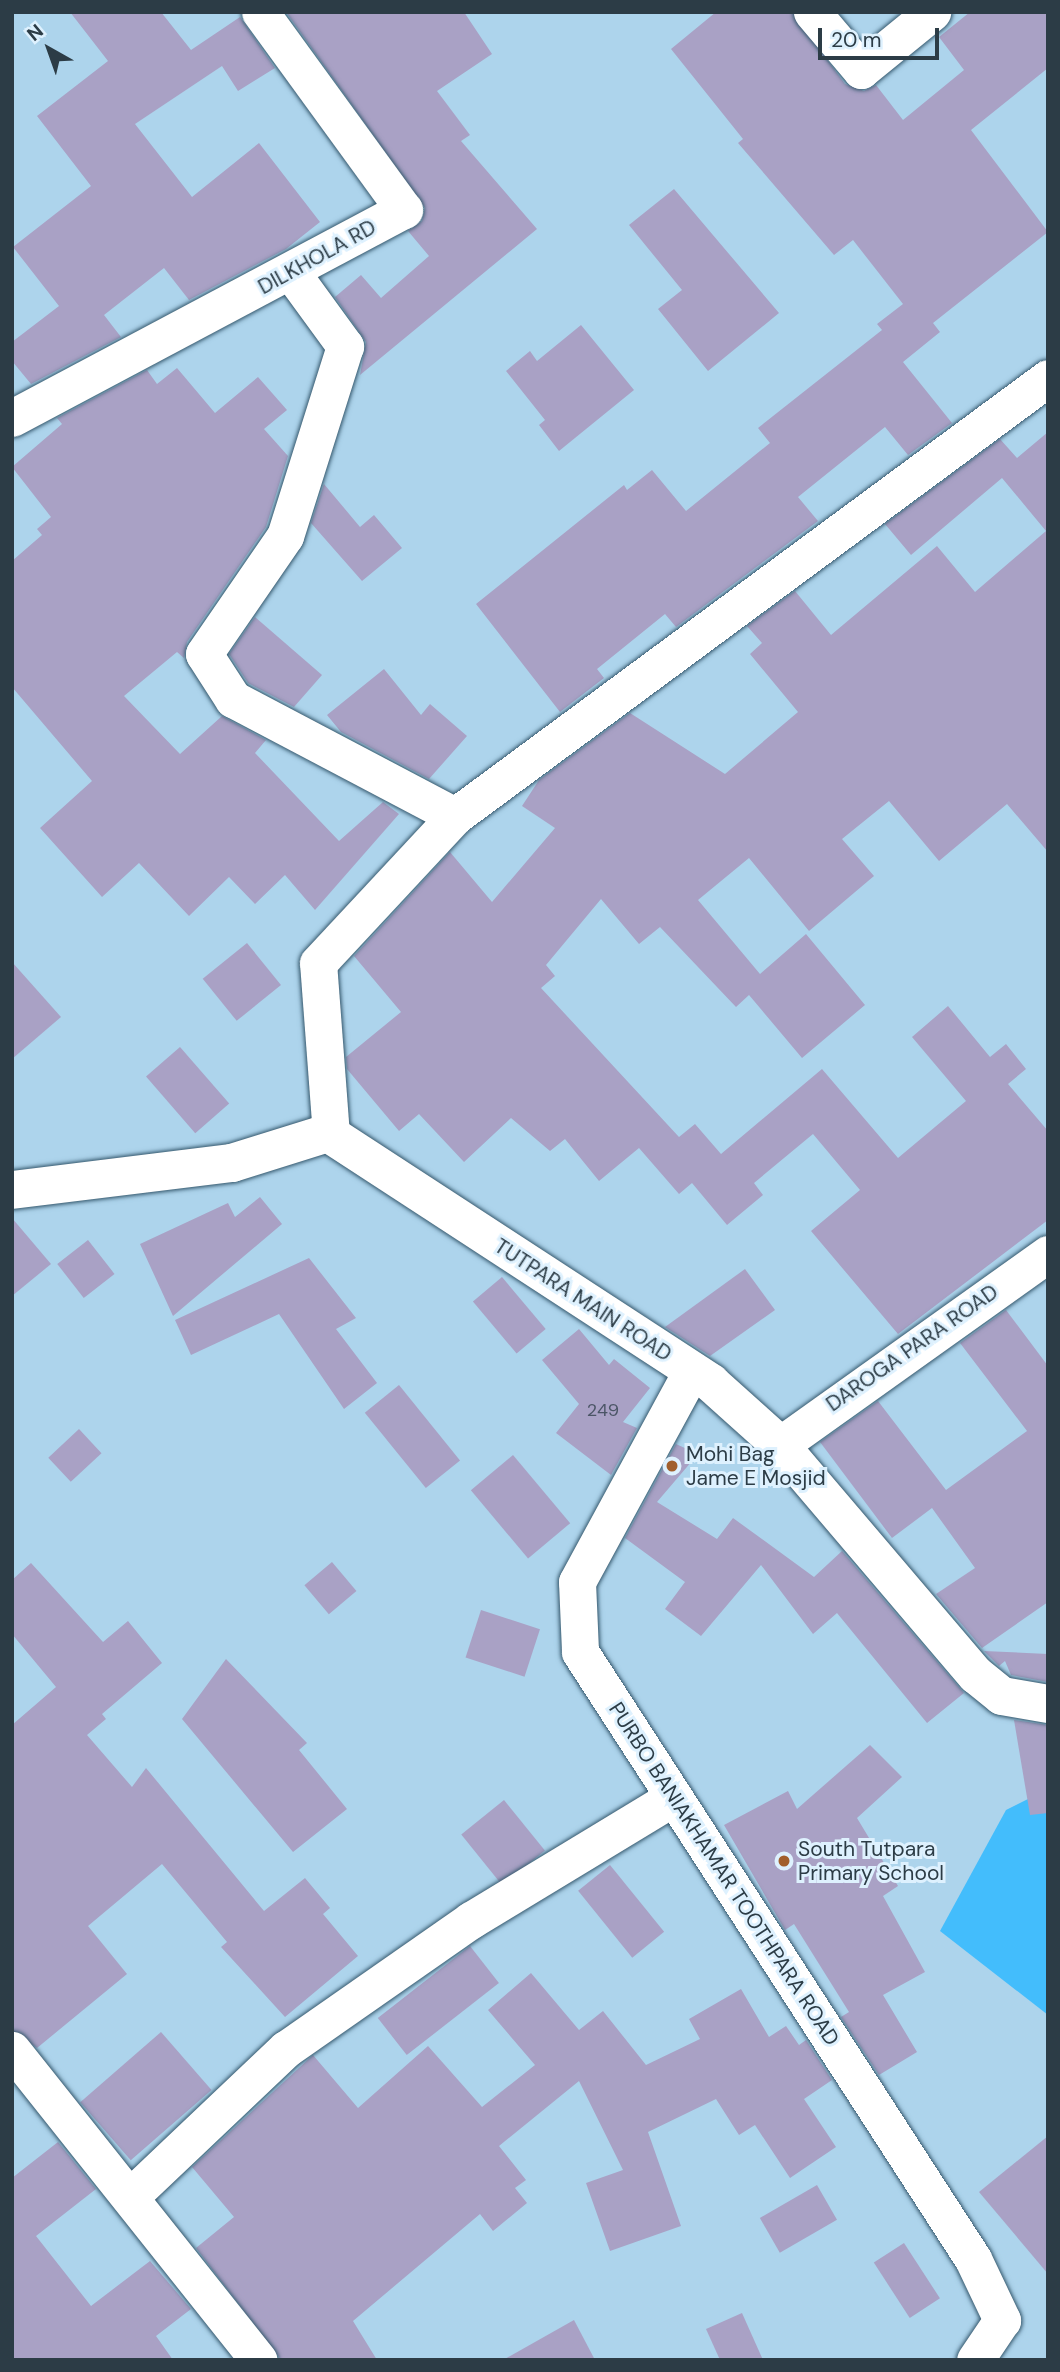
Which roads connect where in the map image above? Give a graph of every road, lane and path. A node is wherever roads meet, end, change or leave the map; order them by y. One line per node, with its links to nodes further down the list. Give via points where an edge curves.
1 (260, 12): 4 (street, DILKHOLA RD, via 404,210)
2 (812, 12): 3 (street, via 860,70)
3 (932, 12)
4 (291, 272): 6 (street, DILKHOLA RD); 7 (street, via 345,346 285,536 204,654 233,699)
5 (1048, 377): 7 (street)
6 (12, 418)
7 (455, 816): 8 (street, via 318,963)
8 (331, 1135): 9 (street, via 232,1163); 11 (street, TUTPARA MAIN ROAD)
9 (12, 1190)
10 (1048, 1254): 12 (street, DAROGA PARA ROAD)
11 (692, 1370): 12 (street, TUTPARA MAIN ROAD); 14 (street, PURBO BANIAKHAMAR TOOTHPARA ROAD, via 577,1581 580,1652)
12 (780, 1445): 13 (street, TUTPARA MAIN ROAD, via 976,1675 1002,1696)
13 (1048, 1704)
14 (674, 1797): 16 (street, via 471,1920 286,2049); 17 (street, PURBO BANIAKHAMAR TOOTHPARA ROAD, via 973,2259 1002,2320)
15 (12, 2050): 16 (street)
16 (133, 2194): 18 (street)
17 (984, 2356)
18 (259, 2360)

